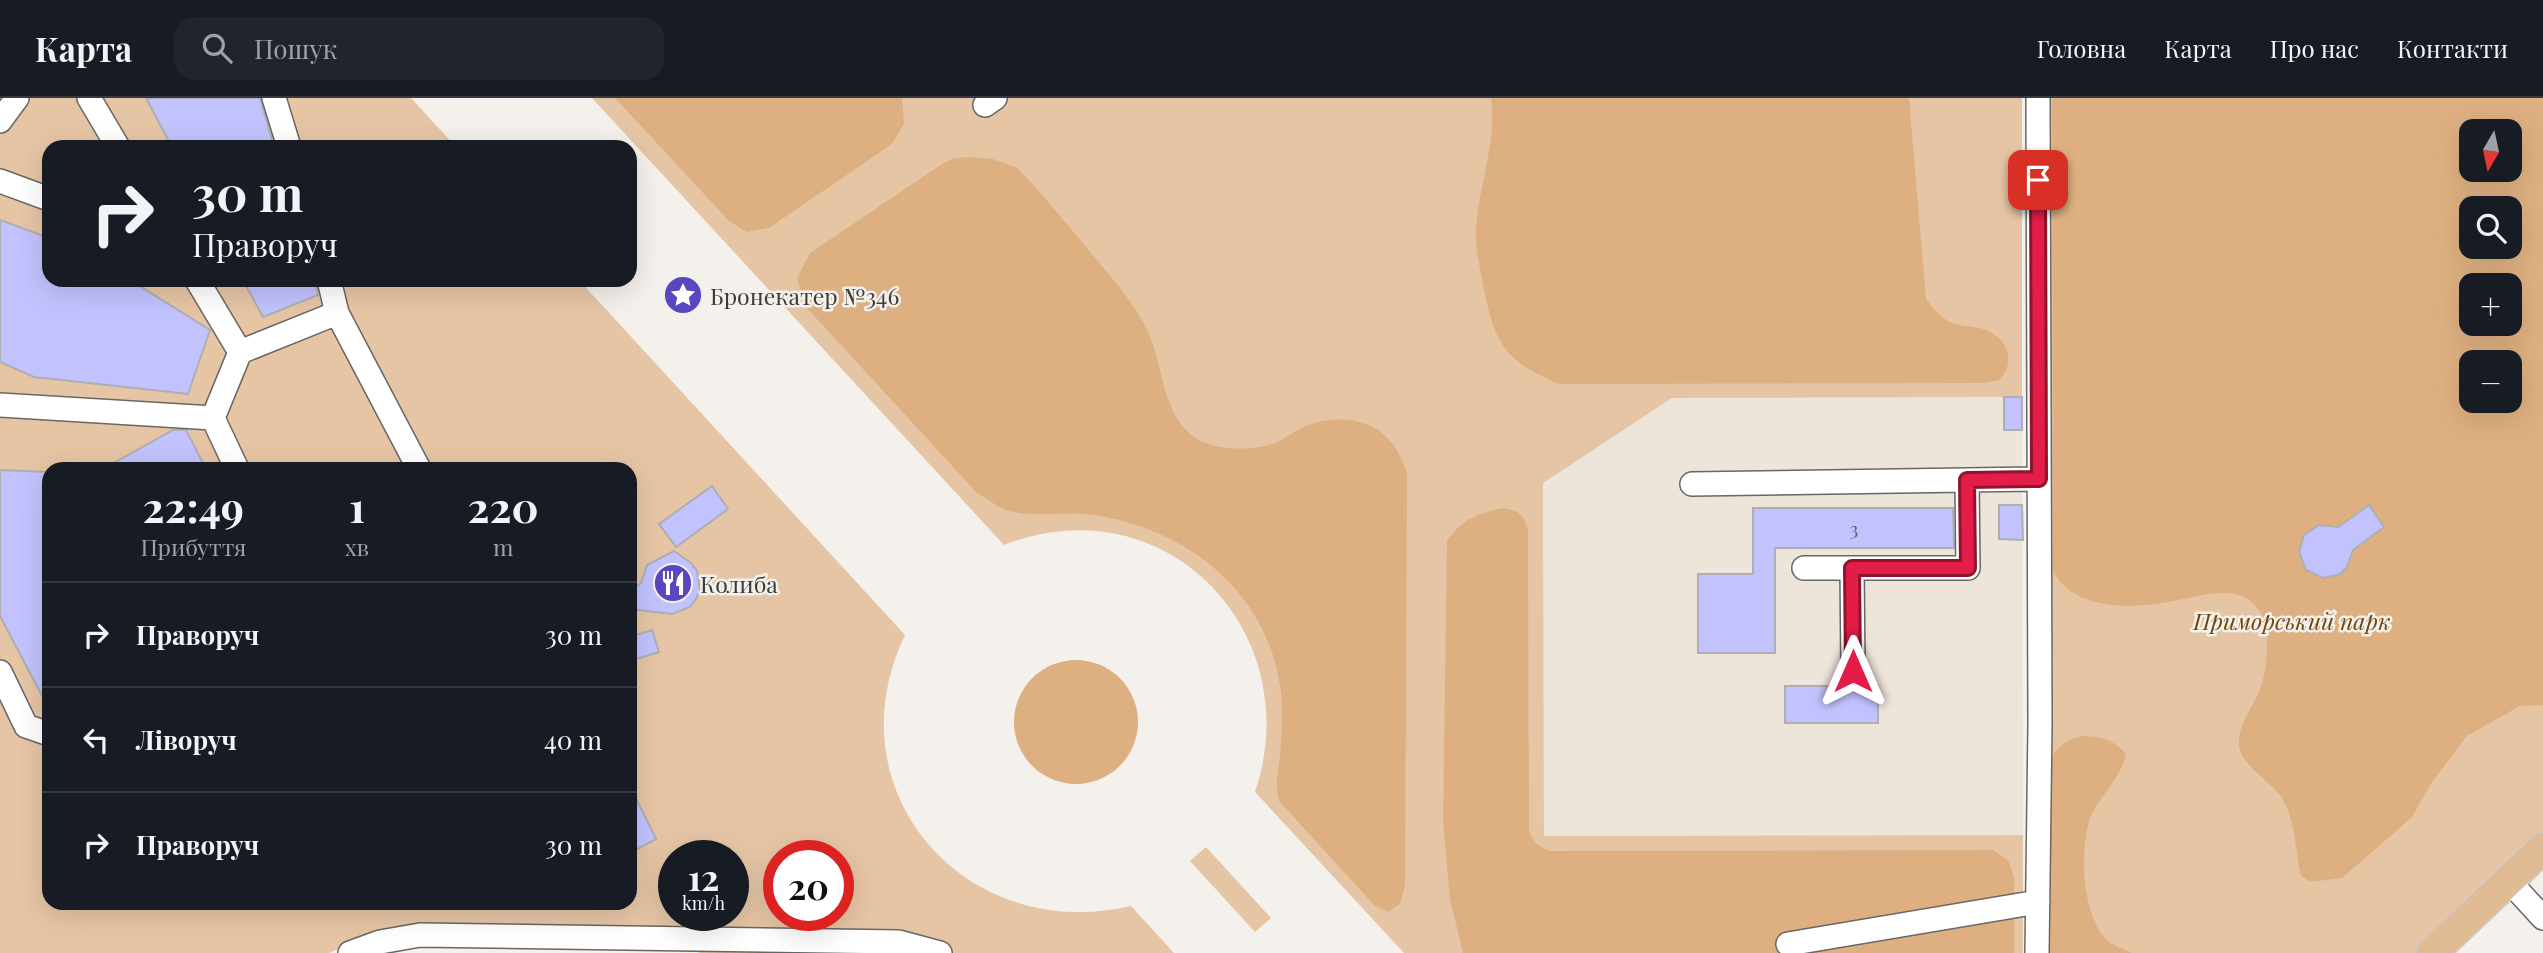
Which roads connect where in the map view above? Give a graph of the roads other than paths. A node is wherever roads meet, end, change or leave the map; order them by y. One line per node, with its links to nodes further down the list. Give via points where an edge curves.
1 (17, 98): 5 (street)
2 (89, 98): 6 (street)
3 (274, 98): 7 (street)
4 (2038, 98): 18 (street)
5 (0, 121)
6 (114, 140)
7 (287, 140)
8 (0, 181): 9 (street)
9 (42, 196)
10 (202, 287): 13 (street)
11 (331, 287): 12 (street)
12 (337, 313): 13 (street); 17 (street)
13 (240, 352): 15 (street)
14 (0, 405): 15 (street)
15 (213, 418): 16 (street)
16 (233, 462)
17 (415, 462)
18 (2039, 479): 19 (street); 28 (street)
19 (1967, 480): 20 (street); 22 (street, via 1968,568)
20 (1692, 484)
21 (1804, 568): 22 (street)
22 (1852, 568): 23 (street)
23 (1853, 671)
24 (0, 673): 25 (street, via 26,726)
25 (42, 732)
26 (2543, 848): 27 (main road)
27 (2509, 881): 29 (street); 35 (main road)
28 (2038, 902): 30 (street); 34 (street)
29 (2543, 918)
30 (1788, 944)
31 (708, 946): 32 (street, via 420,935); 33 (street, via 899,942)
32 (350, 953)
33 (940, 953)
34 (2037, 953)
35 (2432, 953)

